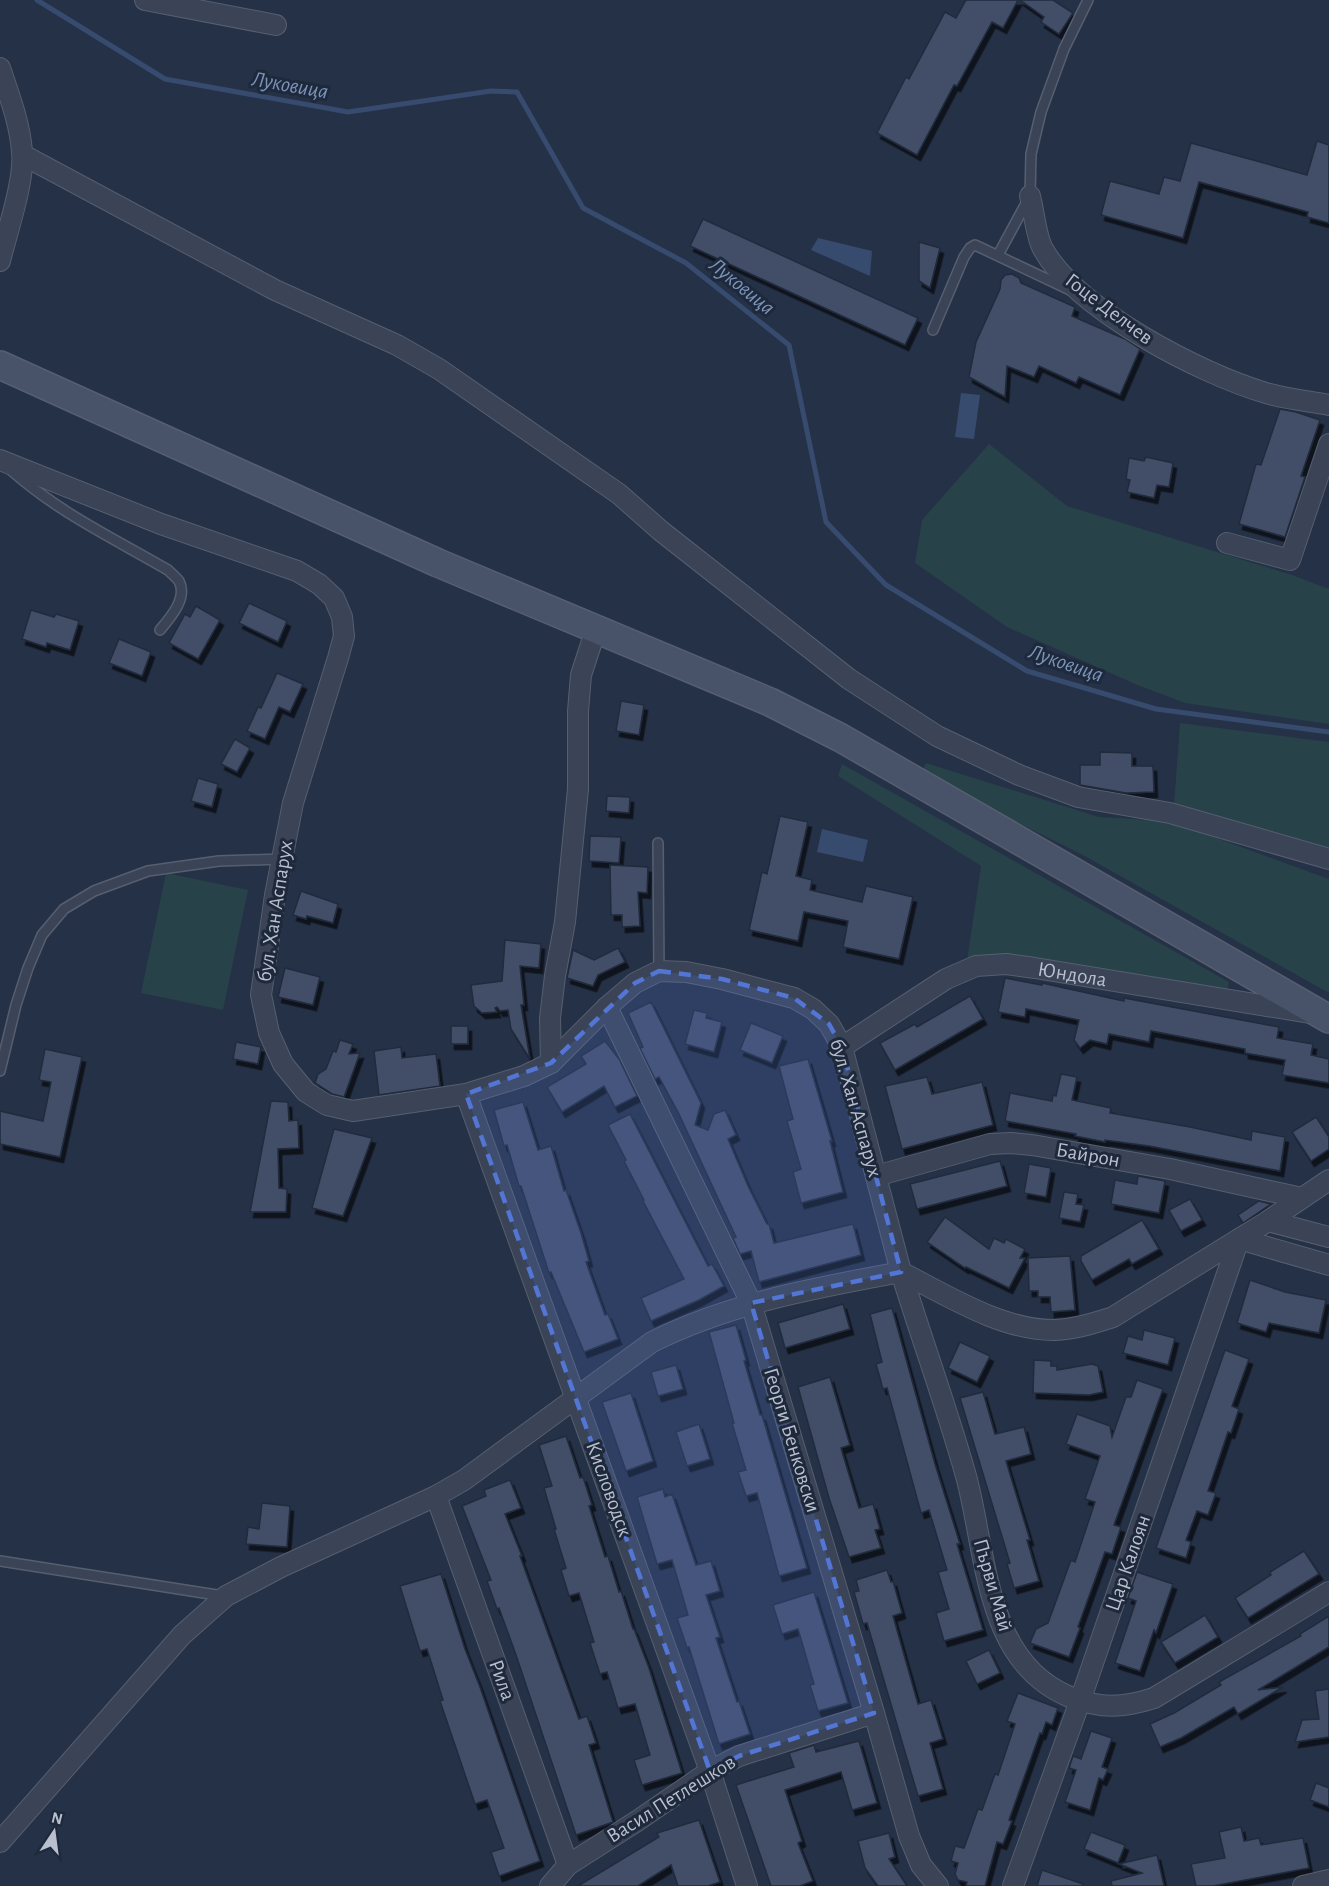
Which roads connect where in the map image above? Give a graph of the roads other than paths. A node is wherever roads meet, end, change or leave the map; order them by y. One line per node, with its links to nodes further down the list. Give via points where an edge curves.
1 (145, 0): 3 (street)
2 (1088, 0): 6 (lane, Гоце Делчев, via 1064,49 1041,112 1031,154)
3 (276, 25)
4 (0, 68): 5 (street, via 17,120)
5 (23, 155): 8 (street); 20 (street, via 275,290 398,345 439,369 619,494 849,679 937,736 1077,797 1170,813)
6 (1030, 196): 7 (lane); 9 (street, Гоце Делчев, via 1042,248)
7 (998, 255): 9 (lane); 10 (lane, via 975,245 970,248)
8 (0, 261)
9 (1088, 299): 12 (street, Гоце Делчев, via 1155,346 1210,372 1266,393)
10 (933, 330)
11 (0, 365): 16 (main road, Юндола)
12 (1329, 405)
13 (1329, 444): 15 (street, via 1290,560)
14 (0, 460): 17 (lane, via 39,495 80,522 168,570 179,582 181,593 176,610); 19 (street, бул. Хан Аспарух, via 161,524 297,571 334,598 344,636 293,802)
15 (1227, 543)
16 (596, 629): 23 (main road, Юндола, via 770,702 841,738); 25 (street, via 581,675 578,789 568,900 549,1018)
17 (160, 630)
18 (658, 843): 21 (lane)
19 (282, 859): 26 (lane, via 219,861 148,871 94,891 64,909 42,935 28,968); 27 (street, бул. Хан Аспарух, via 261,995 269,1033 283,1064 306,1092 327,1105 352,1111)
20 (1329, 859)
21 (659, 971): 22 (street, бул. Хан Аспарух, via 635,983); 24 (street, бул. Хан Аспарух, via 686,972 795,998 829,1024)
22 (608, 1007): 25 (street, бул. Хан Аспарух); 36 (street, Георги Бенковски)
23 (1326, 1017): 24 (street, Юндола, via 1006,964 975,966 946,979)
24 (842, 1047): 28 (street, бул. Хан Аспарух)
25 (551, 1063): 27 (street, бул. Хан Аспарух)
26 (0, 1071)
27 (466, 1094): 37 (street, Кисловодск)
28 (876, 1176): 30 (street, Байрон, via 990,1144 1032,1144); 35 (street, бул. Хан Аспарух)
29 (1329, 1180): 30 (street)
30 (1302, 1198): 31 (street)
31 (1268, 1221): 32 (street); 33 (street)
32 (1329, 1237)
33 (1239, 1239): 34 (street); 35 (street, via 1113,1317 1054,1330 1019,1325 984,1313); 42 (street, Цар Калоян)
34 (1329, 1264)
35 (901, 1272): 36 (street); 42 (street, Първи Май, via 966,1477 1005,1635 1035,1676)
36 (751, 1303): 37 (street, via 683,1326 652,1342); 43 (street, Георги Бенковски)
37 (577, 1399): 38 (street); 44 (street, Кисловодск)
38 (436, 1496): 41 (street); 46 (street, Рила)
39 (0, 1561): 41 (lane)
40 (1329, 1592): 42 (street, Първи Май, via 1154,1698 1132,1706 1105,1707)
41 (226, 1596): 45 (street, via 182,1635)
42 (1080, 1701): 51 (street, Цар Калоян)
43 (874, 1713): 44 (street, Васил Петлешков, via 739,1756); 50 (street, Георги Бенковски, via 909,1836 921,1865)
44 (710, 1771): 46 (street, Васил Петлешков); 49 (street, Кисловодск)
45 (0, 1842)
46 (568, 1865): 48 (street, Васил Петлешков)
47 (1329, 1880): 52 (street)
48 (550, 1886)
49 (747, 1886)
50 (938, 1886)
51 (1013, 1886)
52 (1303, 1886)

